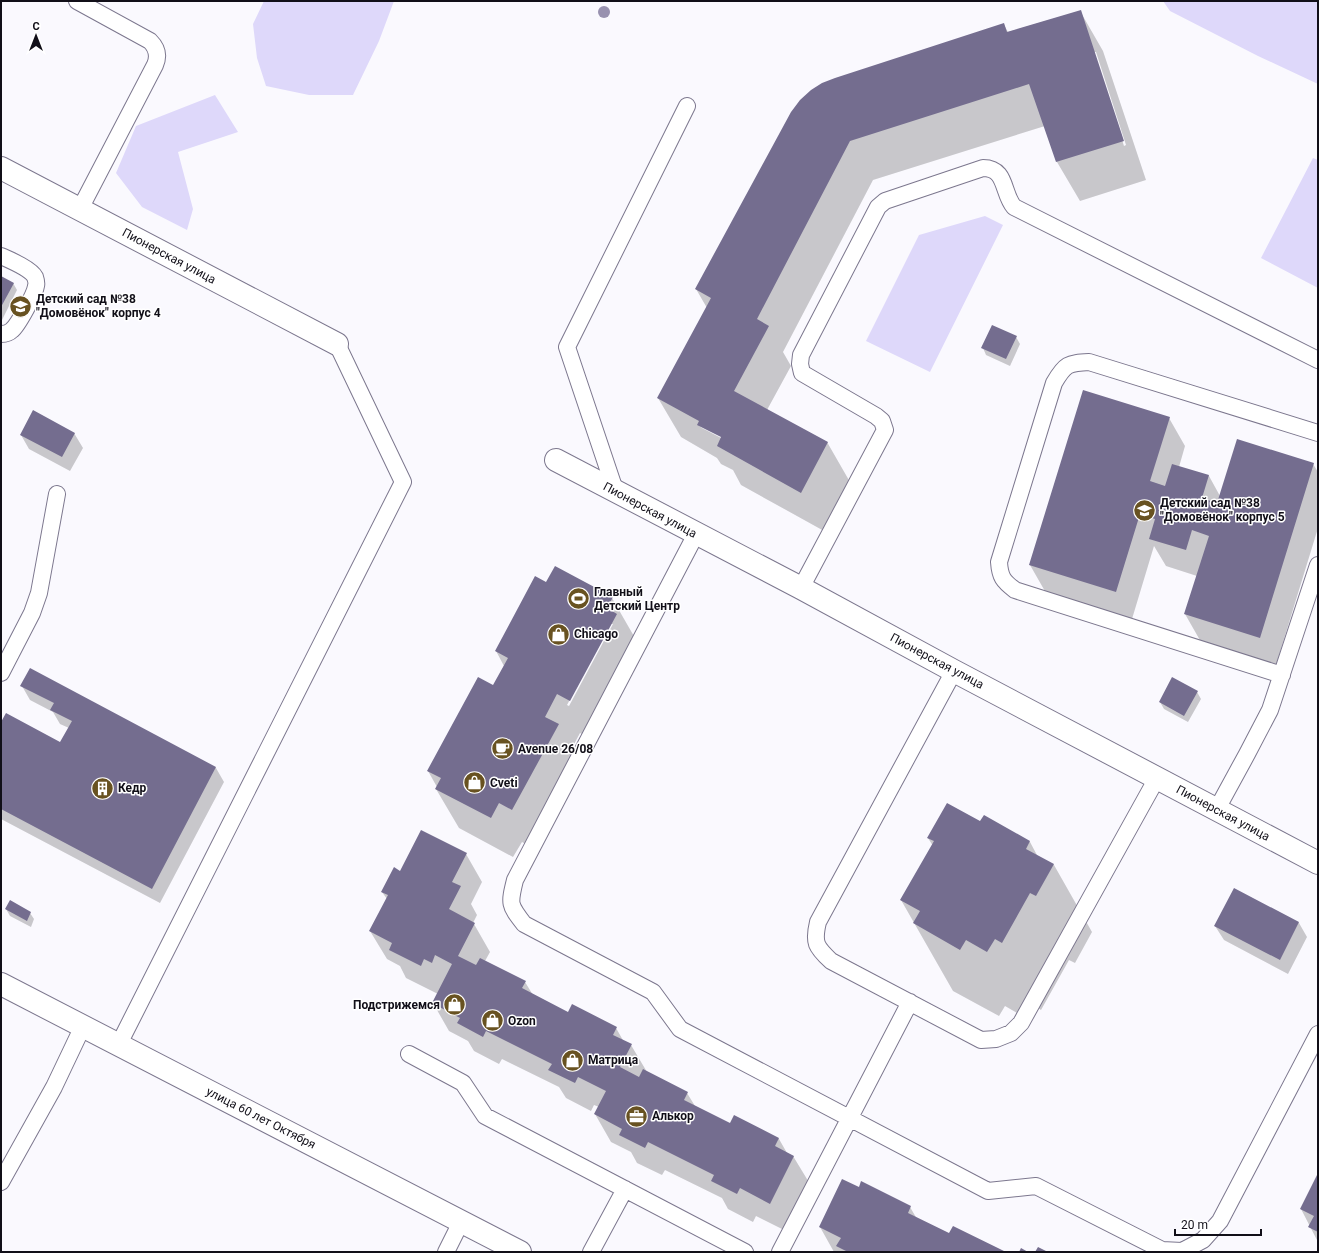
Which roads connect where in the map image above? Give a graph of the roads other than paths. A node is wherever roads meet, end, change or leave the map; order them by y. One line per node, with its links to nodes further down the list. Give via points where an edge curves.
1 (76, 1): 4 (lane, via 150,41 157,53 155,65)
2 (687, 106): 11 (lane, via 567,347)
3 (1, 168): 4 (street, Пионерская улица)
4 (80, 209): 7 (street, Пионерская улица)
5 (1, 256): 6 (lane, via 32,272 37,285 17,326 12,331)
6 (1, 334)
7 (337, 344): 26 (lane, via 403,482)
8 (1318, 360): 15 (lane, via 1014,207 1009,201 1001,177 991,168 984,168 885,201 878,207 801,356 802,373 876,416 882,421 885,430)
9 (1318, 433): 18 (lane, via 1089,362 1073,363 1062,370 1054,383 999,562 1000,575 1014,590)
10 (556, 460): 11 (street, Пионерская улица)
11 (616, 492): 13 (street, Пионерская улица)
12 (57, 494): 17 (lane, via 39,593 32,613)
13 (696, 534): 15 (street, Пионерская улица); 28 (lane, via 515,880 511,897 512,910 524,924 653,992 680,1029)
14 (1318, 565): 18 (lane)
15 (801, 588): 16 (street, Пионерская улица)
16 (954, 671): 19 (street, Пионерская улица); 23 (lane, via 818,922 815,935 819,950 831,961)
17 (1, 673)
18 (1282, 675): 20 (lane, via 1270,710)
19 (1157, 778): 20 (street, Пионерская улица); 23 (lane, via 1021,1023 1010,1034 996,1039 981,1040)
20 (1217, 809): 21 (street, Пионерская улица)
21 (1318, 863)
22 (1, 984): 24 (street, улица 60 лет Октября)
23 (910, 1002): 28 (lane)
24 (83, 1026): 26 (street, улица 60 лет Октября); 29 (lane, via 54,1087)
25 (1318, 1034): 28 (lane, via 1220,1221 1203,1240 1182,1250 1162,1250 1036,1186 988,1191)
26 (119, 1044): 31 (street, улица 60 лет Октября)
27 (409, 1054): 30 (lane, via 463,1083 485,1116)
28 (849, 1118): 36 (lane)
29 (1, 1182)
30 (625, 1189): 34 (lane); 35 (lane)
31 (461, 1222): 32 (lane); 33 (street, улица 60 лет Октября)
32 (446, 1252)
33 (520, 1252)
34 (590, 1252)
35 (745, 1252)
36 (780, 1252)

